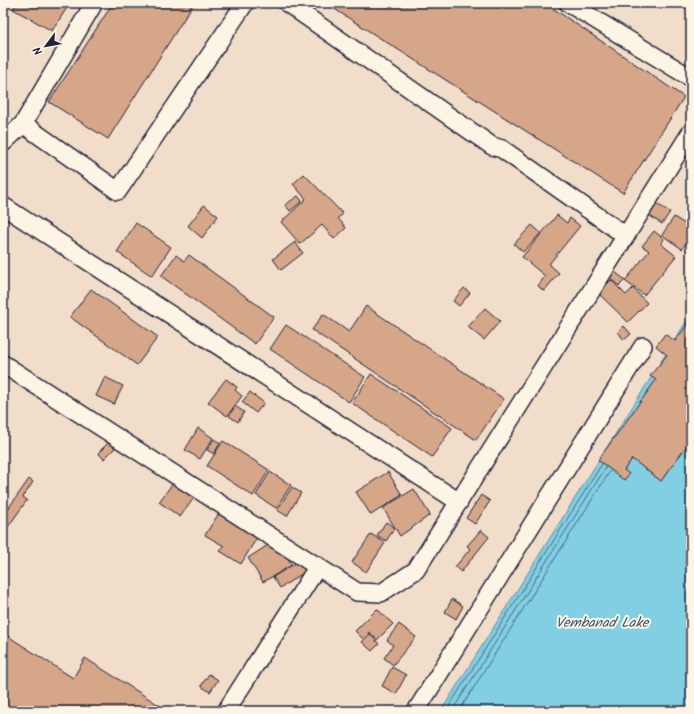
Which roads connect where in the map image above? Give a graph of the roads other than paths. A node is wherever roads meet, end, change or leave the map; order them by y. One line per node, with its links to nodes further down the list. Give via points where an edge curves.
1 (94, 3): 6 (lane)
2 (245, 3): 6 (lane, via 118,191)
3 (287, 3): 10 (lane)
4 (568, 3): 5 (lane)
5 (691, 78)
6 (23, 124): 8 (lane)
7 (691, 132): 10 (lane)
8 (3, 143)
9 (3, 206): 13 (lane)
10 (626, 236): 13 (lane)
11 (643, 346): 16 (lane)
12 (3, 364): 14 (lane)
13 (459, 502): 14 (lane, via 416,570 380,594 357,592)
14 (318, 566): 15 (lane)
15 (226, 711)
16 (416, 711)

